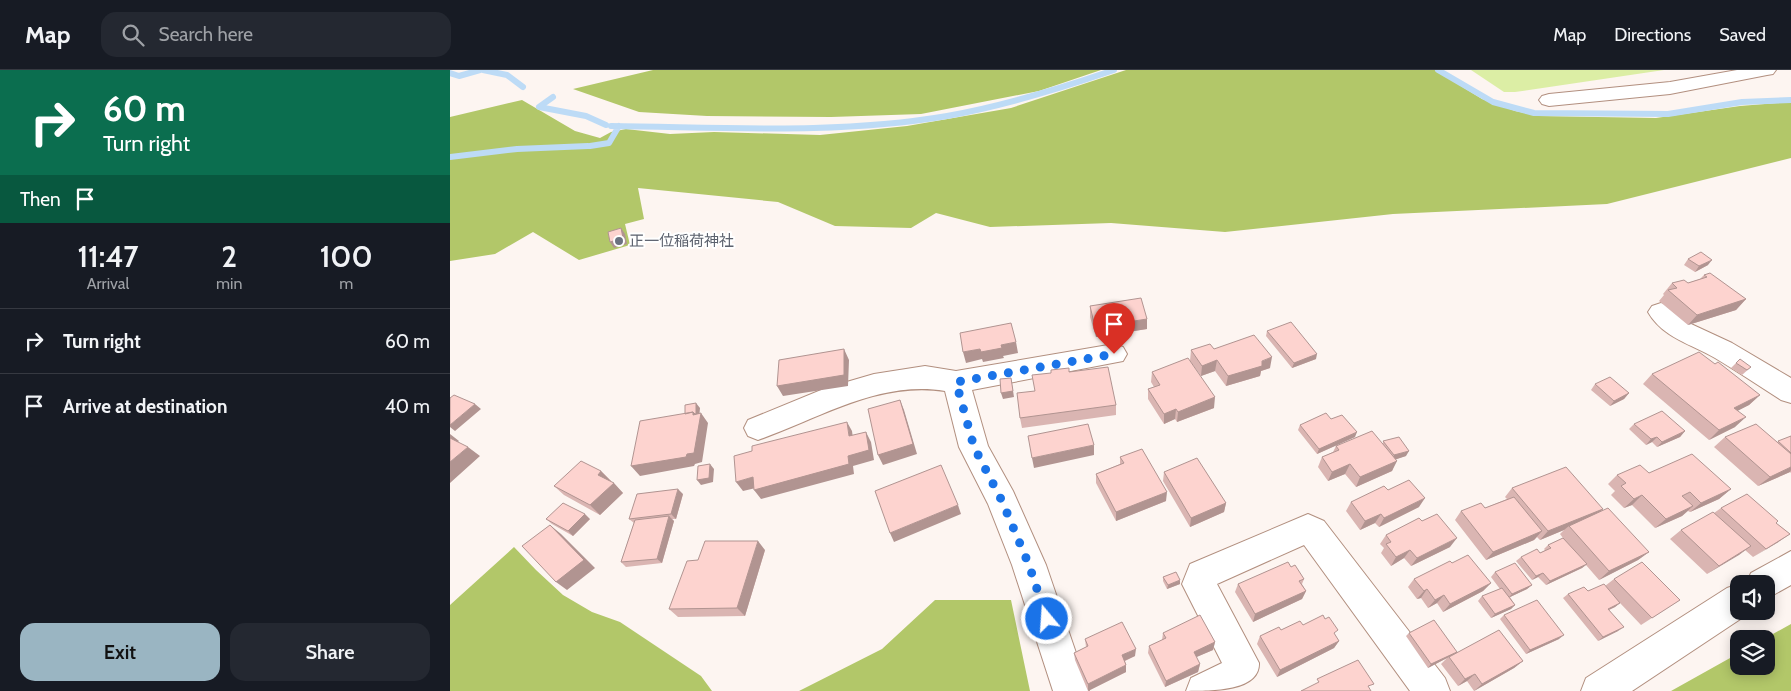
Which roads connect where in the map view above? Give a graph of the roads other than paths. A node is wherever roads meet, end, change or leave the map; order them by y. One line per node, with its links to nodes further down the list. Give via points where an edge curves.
1 (1767, 70): 2 (street, via 1670,88)
2 (1549, 100)
3 (1661, 312): 6 (street, via 1682,331 1723,350)
4 (1114, 354): 5 (street)
5 (956, 382): 7 (street, via 924,377 874,385 836,396); 11 (street, via 974,447 1002,501 1029,565)
6 (1791, 392)
7 (758, 428)
8 (1791, 566): 9 (street)
9 (1775, 576)
10 (1730, 606): 14 (street)
11 (1071, 691)
12 (1204, 691): 13 (street, via 1241,672 1241,663 1199,584 1202,575 1308,528)
13 (1432, 691)
14 (1598, 691)

